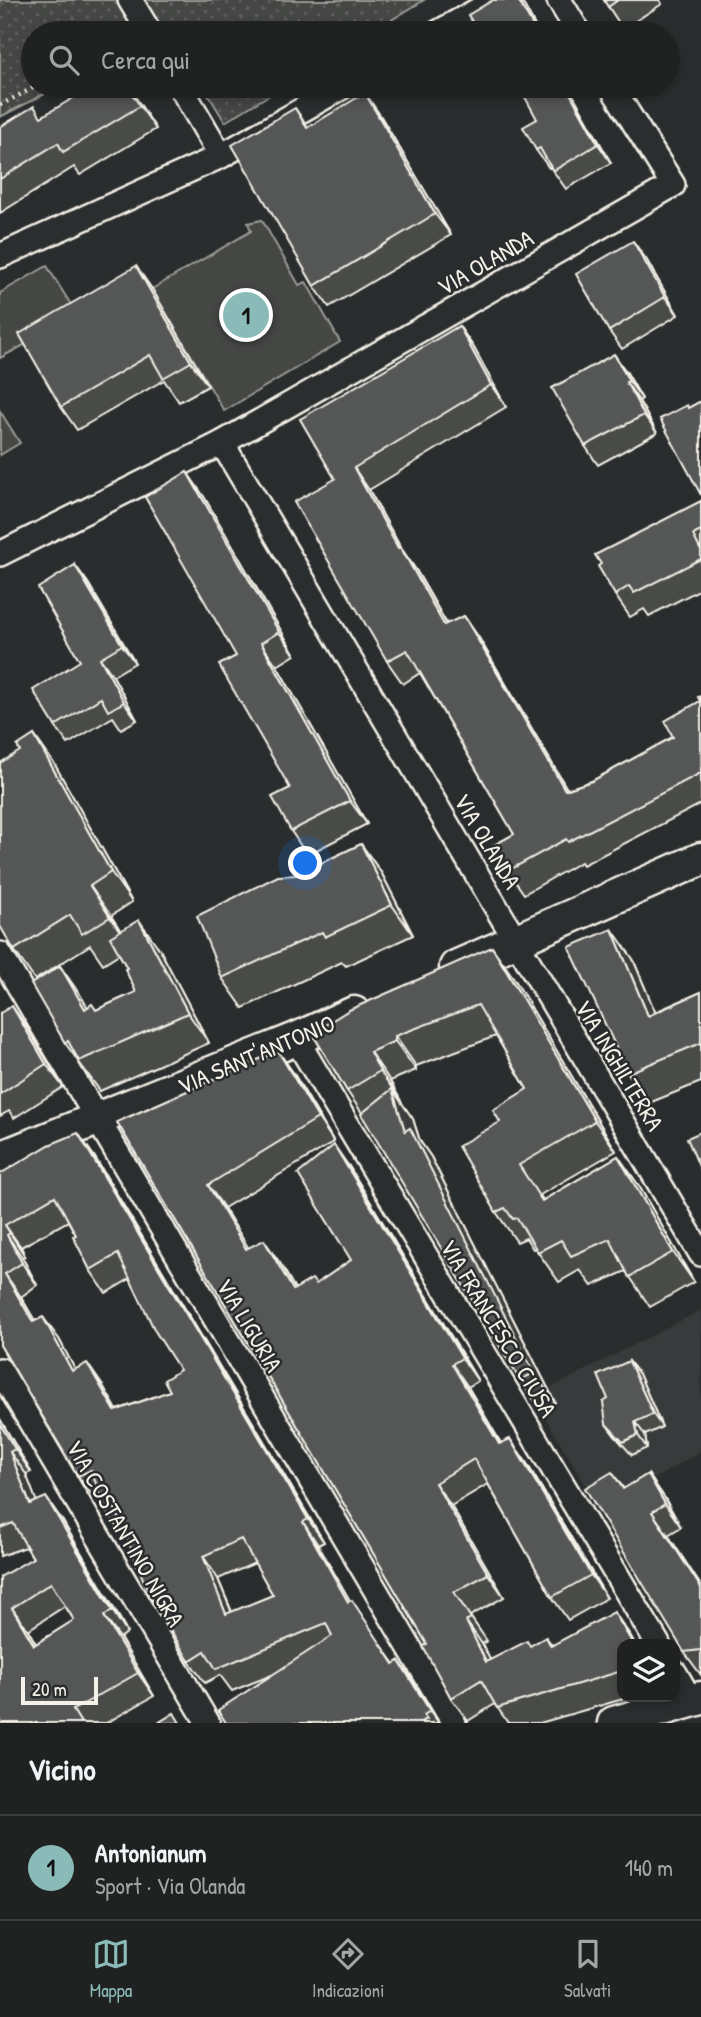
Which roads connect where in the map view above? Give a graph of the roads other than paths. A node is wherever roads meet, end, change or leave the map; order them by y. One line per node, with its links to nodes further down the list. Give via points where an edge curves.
1 (130, 0): 4 (street)
2 (496, 0): 5 (street)
3 (559, 0): 6 (street)
4 (143, 21)
5 (458, 21)
6 (572, 21)
7 (187, 98): 10 (street)
8 (323, 98): 10 (street)
9 (619, 98): 12 (street, VIA OLANDA, via 673,185)
10 (221, 156): 11 (street)
11 (0, 256)
12 (222, 443): 13 (street, VIA OLANDA); 15 (street, VIA OLANDA)
13 (0, 554)
14 (701, 859): 15 (street)
15 (515, 940): 17 (street); 22 (street, VIA INGHILTERRA)
16 (0, 954): 20 (street, VIA LIGURIA)
17 (432, 978)
18 (382, 1000): 19 (street, VIA SANT'ANTONIO)
19 (296, 1039): 20 (street, VIA SANT'ANTONIO); 24 (street, VIA FRANCESCO CIUSA)
20 (97, 1119): 21 (street, VIA SANT'ANTONIO); 28 (street, VIA LIGURIA)
21 (0, 1158)
22 (701, 1254)
23 (0, 1370): 27 (street, VIA COSTANTINO NIGRA)
24 (655, 1639)
25 (680, 1679): 26 (street)
26 (696, 1699): 29 (street)
27 (208, 1723)
28 (454, 1723)
29 (614, 1723)

